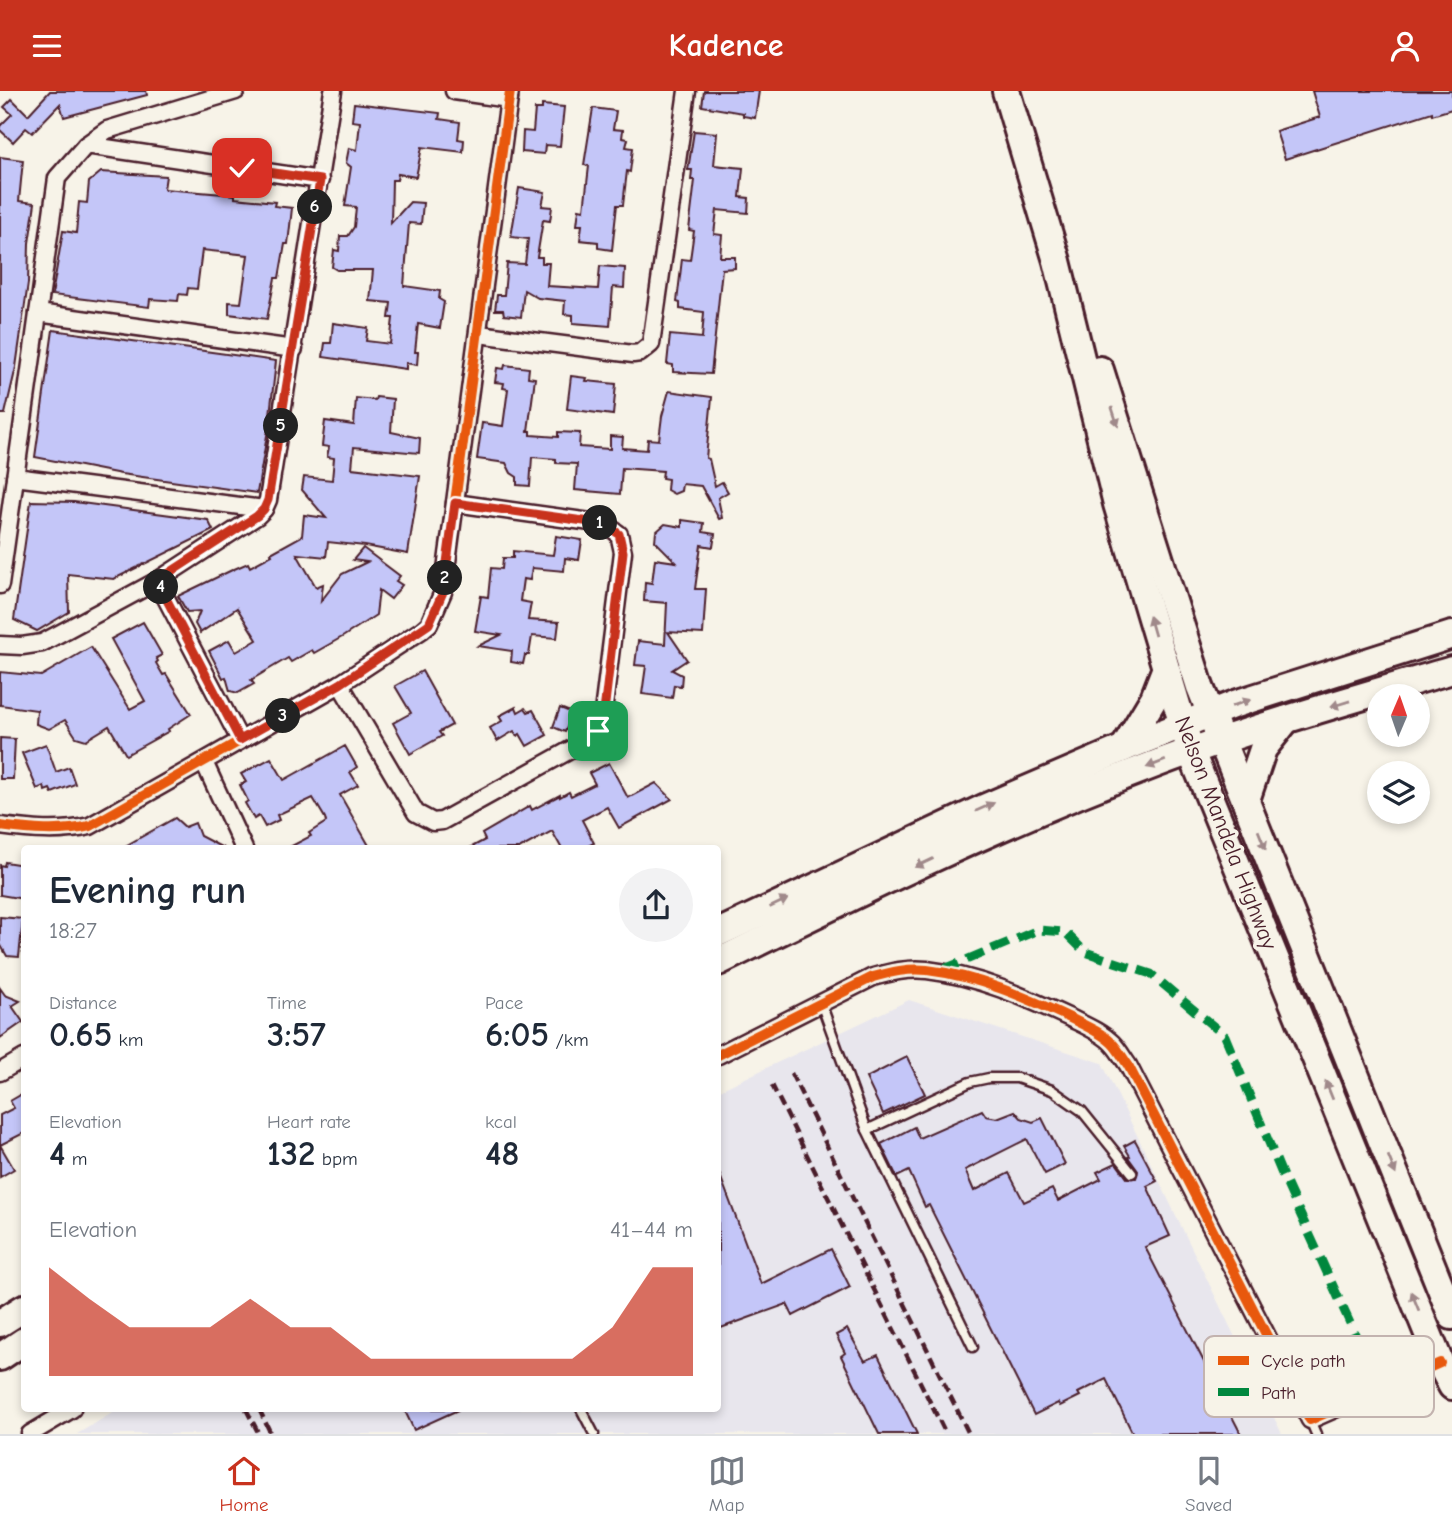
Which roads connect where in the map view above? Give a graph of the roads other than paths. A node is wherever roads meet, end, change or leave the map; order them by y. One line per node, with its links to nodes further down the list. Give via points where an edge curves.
1 (236, 91): 8 (street, via 116,126)
2 (333, 91): 9 (street)
3 (454, 91): 7 (street)
4 (687, 91): 12 (street, via 651,344 632,354)
5 (1006, 91): 10 (main road)
6 (1017, 91): 10 (main road)
7 (509, 95): 12 (street)
8 (86, 145): 9 (street); 11 (street, via 57,178)
9 (320, 180): 13 (street)
10 (1061, 260): 21 (main road, Nelson Mandela Highway, one-way to 10, via 1117,504); 24 (main road, Nelson Mandela Highway, one-way to 24)
11 (38, 313): 13 (street); 14 (street)
12 (479, 334): 15 (street)
13 (294, 349): 16 (street)
14 (15, 477): 16 (street); 18 (street)
15 (455, 503): 23 (street, via 443,592 429,624); 23 (street, via 605,524 619,534 623,552 598,731 433,822 416,813)
16 (264, 509): 17 (street)
17 (157, 581): 20 (street, via 42,643); 27 (street)
18 (0, 585)
19 (1452, 635): 24 (main road, one-way to 19)
20 (0, 645)
21 (1165, 670): 26 (main road, Nelson Mandela Highway); 29 (main road, via 1147,712)
22 (1452, 670): 25 (main road, one-way to 25)
23 (340, 684): 27 (street)
24 (1210, 714): 26 (main road); 28 (main road, Nelson Mandela Highway)
25 (1286, 720): 28 (main road); 32 (main road, via 1263,749)
26 (1182, 725): 29 (main road); 30 (main road, Nelson Mandela Highway)
27 (240, 740): 31 (street)
28 (1220, 741): 30 (main road); 32 (main road, Nelson Mandela Highway)
29 (1124, 748): 35 (main road, one-way to 29)
30 (1191, 752): 36 (main road, one-way to 36, via 978,837); 47 (main road, Nelson Mandela Highway, one-way to 30)
31 (204, 762): 33 (street, via 90,826 41,831); 34 (street)
32 (1246, 800): 44 (main road, Nelson Mandela Highway, one-way to 44)
33 (0, 825)
34 (242, 845)
35 (721, 932)
36 (721, 961)
37 (821, 1003): 38 (street); 41 (lane); 46 (street, via 873,977 925,969 1004,989 1089,1027 1111,1042 1128,1065)
38 (721, 1053)
39 (21, 1060): 40 (street)
40 (0, 1072)
41 (867, 1131): 42 (lane, via 970,1082 1017,1079 1052,1090 1082,1111); 50 (lane)
42 (1132, 1173)
43 (21, 1310): 45 (main road)
44 (1452, 1316)
45 (0, 1323)
46 (1266, 1336)
47 (1430, 1336)
48 (21, 1343): 51 (main road)
49 (1434, 1345): 52 (main road, Nelson Mandela Highway, one-way to 49)
50 (973, 1347)
51 (0, 1357)
52 (1446, 1374)
53 (67, 1412): 57 (street)
54 (583, 1412): 58 (lane)
55 (1338, 1417): 56 (street)
56 (1313, 1427)
57 (30, 1434)
58 (594, 1434)

